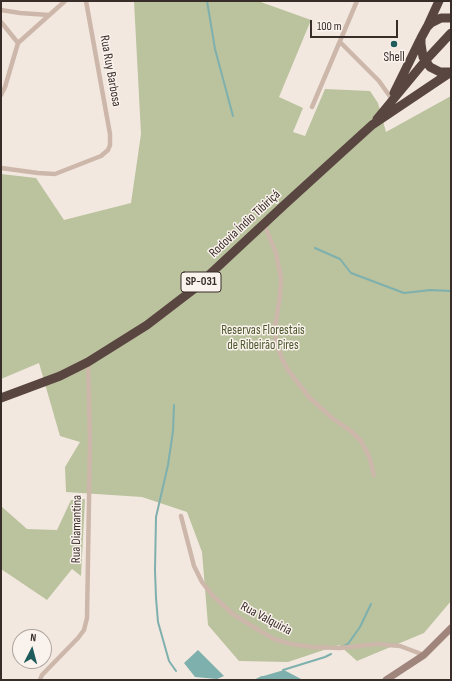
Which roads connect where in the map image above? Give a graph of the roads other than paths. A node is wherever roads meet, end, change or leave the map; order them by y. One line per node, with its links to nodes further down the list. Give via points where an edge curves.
1 (65, 1): 6 (street)
2 (86, 1): 25 (street, Rua Ruy Barbosa, via 110,134 108,150 101,156 54,174)
3 (357, 1): 12 (street)
4 (440, 1): 7 (highway); 9 (highway)
5 (1, 10): 6 (street)
6 (49, 15): 13 (street)
7 (450, 17): 9 (highway, via 438,19)
8 (1, 22): 13 (street)
9 (427, 27): 11 (highway)
10 (450, 34): 14 (highway, Rodovia Índio Tibiriçá / SP-031)
11 (421, 38): 15 (highway); 19 (highway)
12 (340, 42): 18 (street); 22 (street)
13 (18, 43): 20 (street)
14 (434, 50): 15 (highway, Rodovia Índio Tibiriçá / SP-031); 16 (highway)
15 (425, 61): 16 (highway); 23 (highway, Rodovia Índio Tibiriçá / SP-031)
16 (434, 70): 17 (highway)
17 (451, 72): 24 (highway, Rodovia Índio Tibiriçá / SP-031)
18 (379, 82): 19 (street); 21 (street)
19 (396, 89): 21 (highway)
20 (1, 95)
21 (391, 98): 23 (highway)
22 (312, 107)
23 (385, 108): 24 (highway, Rodovia Índio Tibiriçá / SP-031)
24 (372, 125): 26 (highway, Rodovia Índio Tibiriçá / SP-031)
25 (1, 168)
26 (264, 224): 27 (highway, Rodovia Índio Tibiriçá / SP-031, via 174,305 147,326); 29 (street, via 276,253 281,278 275,327 276,341 282,359 309,397 361,441)
27 (88, 362): 28 (highway, Rodovia Índio Tibiriçá / SP-031, via 60,376); 33 (street, Rua Diamantina, via 90,440 87,618 84,630 78,638)
28 (1, 398)
29 (374, 474)
30 (181, 516): 32 (street, Rua Valquiria, via 194,566 202,582 233,614 274,639 312,647 340,648 377,644 400,646)
31 (451, 628): 32 (main road)
32 (424, 655): 34 (main road)
33 (40, 680)
34 (386, 680)

